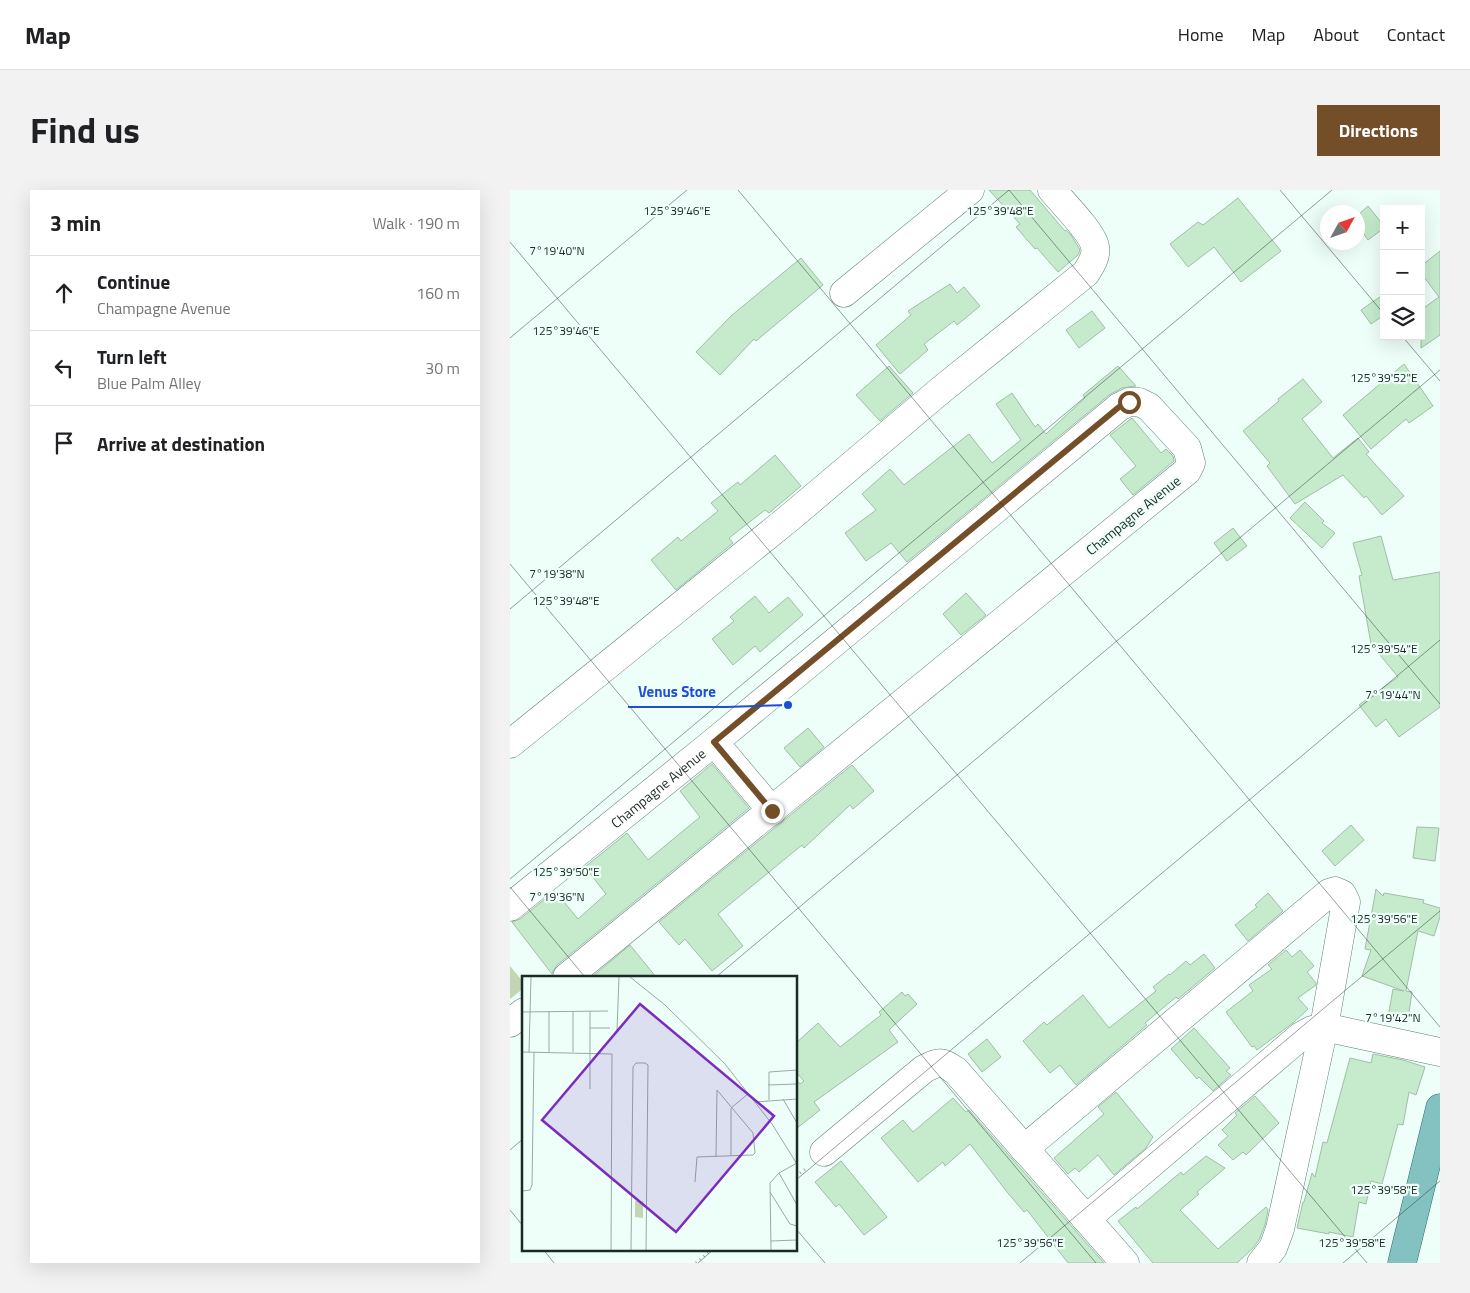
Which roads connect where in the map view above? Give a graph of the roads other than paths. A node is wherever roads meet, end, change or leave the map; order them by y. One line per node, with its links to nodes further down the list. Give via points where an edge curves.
1 (970, 190): 3 (street)
2 (1052, 190): 5 (street, via 1090,236 1095,247 1094,258 1086,273)
3 (844, 293)
4 (714, 742): 6 (street); 6 (street, Champagne Avenue, via 1119,407 1139,402 1149,407 1187,448 1191,463 1187,471); 7 (street, Champagne Avenue)
5 (510, 744)
6 (772, 811): 8 (street, Champagne Avenue)
7 (510, 907)
8 (569, 976)
9 (522, 1014): 10 (street)
10 (510, 1023)
11 (1324, 1027): 12 (street); 14 (street, via 1346,902 1342,894 1336,892 1329,892); 16 (street, via 1301,1036); 18 (street, via 1280,1228 1273,1248)
12 (1440, 1052)
13 (1439, 1118): 19 (main road)
14 (1024, 1149): 15 (street, via 946,1063 924,1069); 16 (street)
15 (824, 1152)
16 (1086, 1219): 17 (street)
17 (1125, 1263)
18 (1261, 1263)
19 (1402, 1263)

